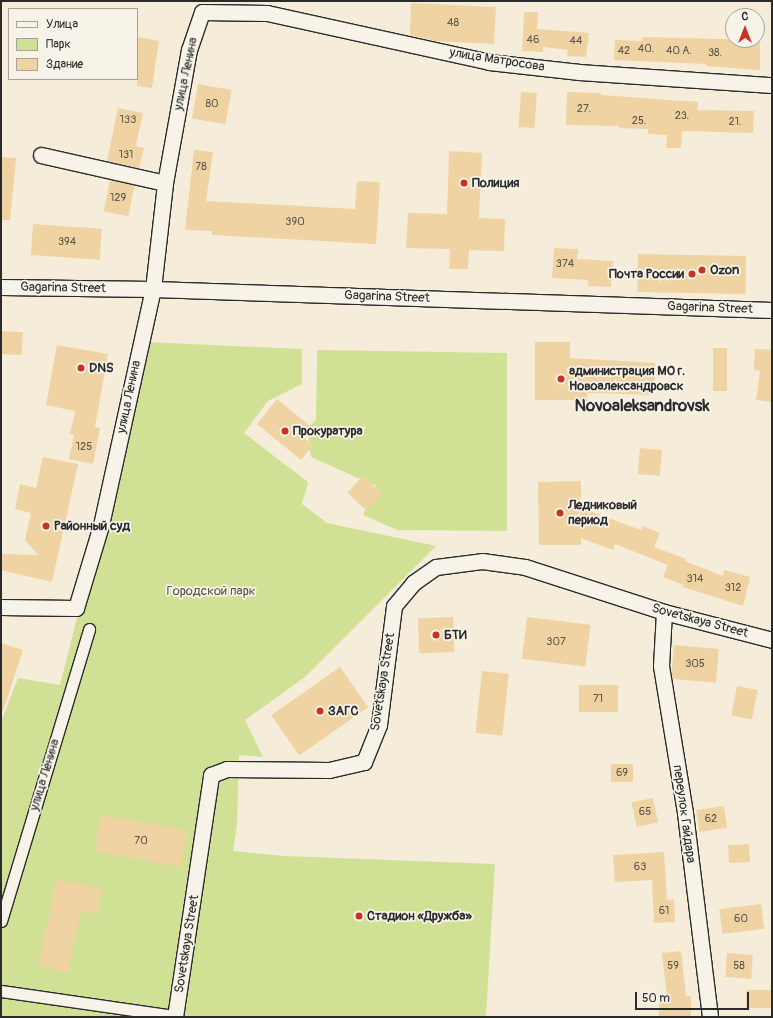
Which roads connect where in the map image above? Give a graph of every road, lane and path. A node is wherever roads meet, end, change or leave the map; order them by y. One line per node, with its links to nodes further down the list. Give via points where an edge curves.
1 (202, 12): 2 (street, улица Матросова, via 267,13 489,62 579,72); 4 (street, улица Ленина, via 189,50)
2 (772, 84)
3 (41, 154): 4 (street)
4 (165, 183): 6 (street, улица Ленина)
5 (1, 287): 6 (street, Gagarina Street)
6 (153, 289): 7 (street, Gagarina Street); 8 (street, улица Ленина, via 101,525 76,608)
7 (772, 310)
8 (1, 607)
9 (664, 612): 11 (street, Sovetskaya Street); 14 (street, Sovetskaya Street, via 525,567 489,562 436,567 413,583 394,606 379,729 364,762 329,770 227,769 211,775); 15 (street, переулок Гайдара, via 661,666 685,813)
10 (89, 629): 12 (street, улица Ленина)
11 (772, 640)
12 (1, 921)
13 (1, 991): 14 (street)
14 (175, 1017)
15 (710, 1017)

